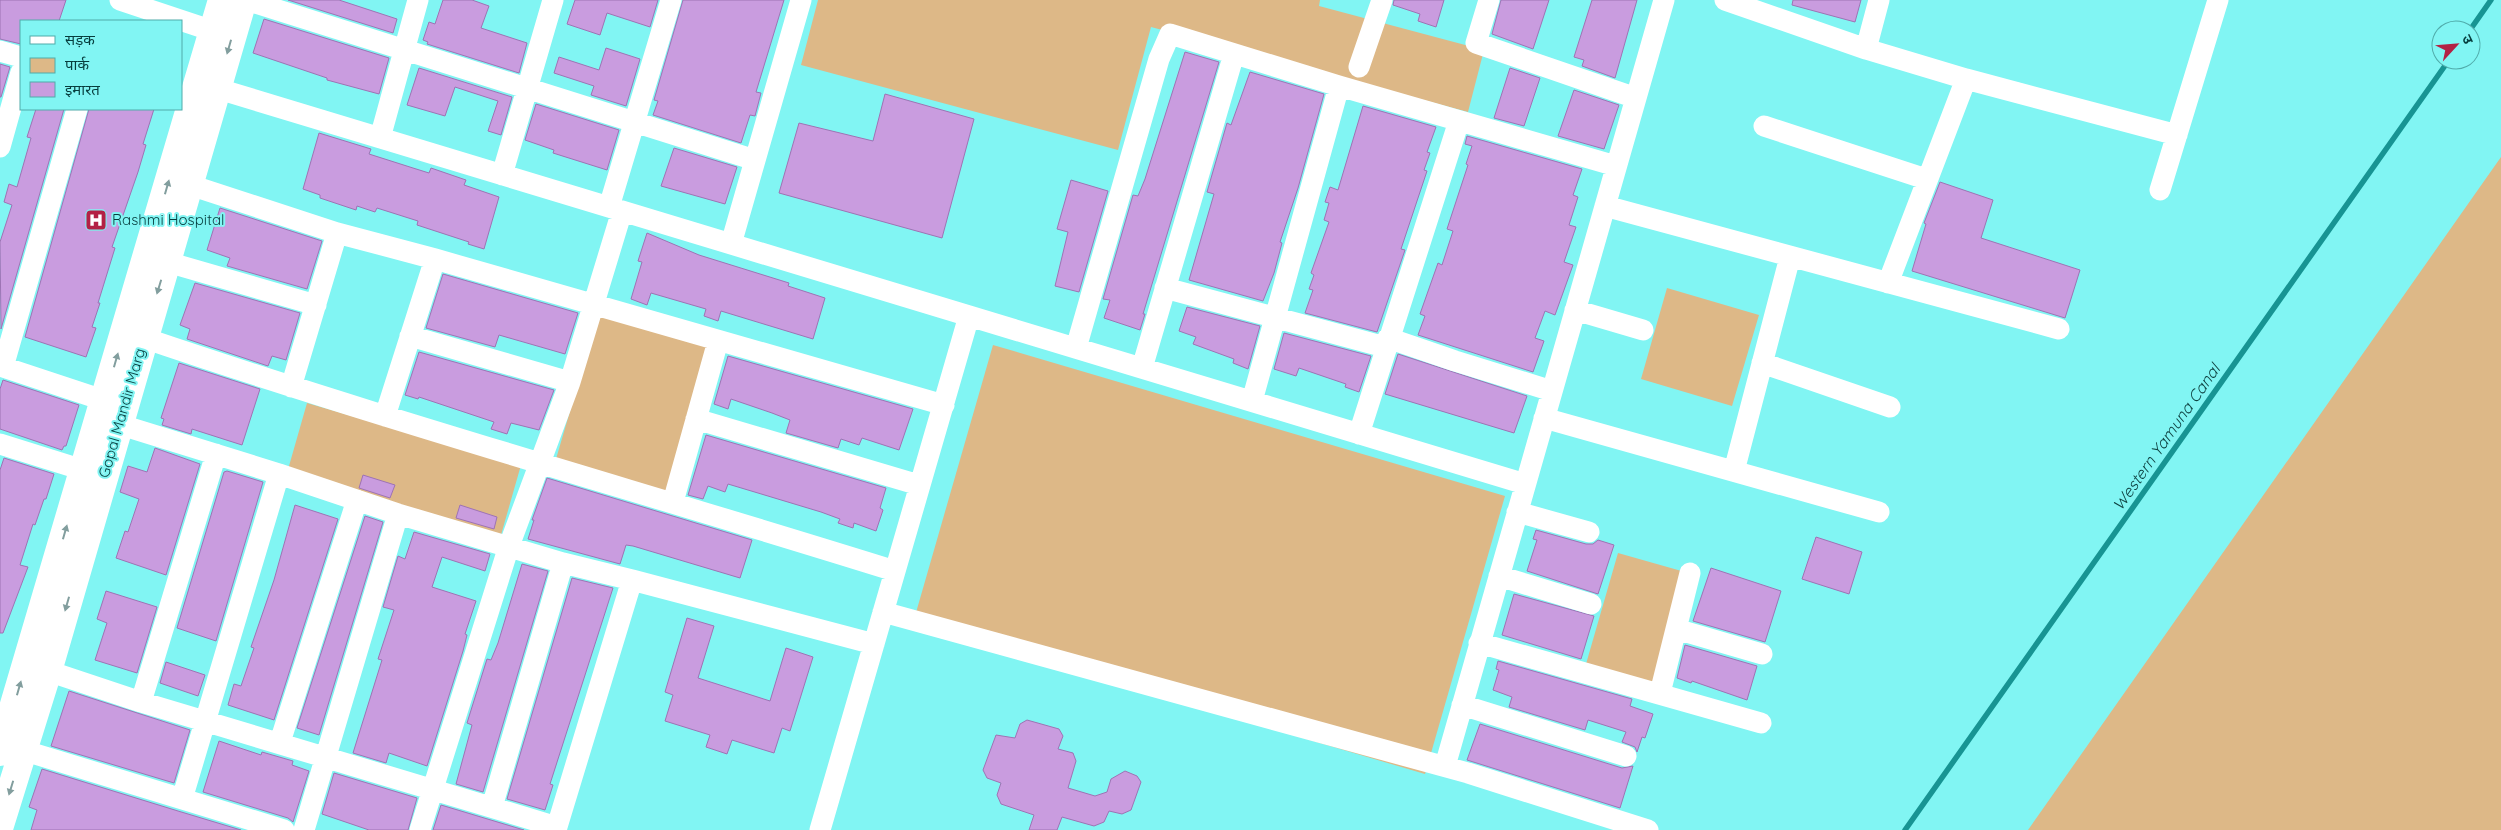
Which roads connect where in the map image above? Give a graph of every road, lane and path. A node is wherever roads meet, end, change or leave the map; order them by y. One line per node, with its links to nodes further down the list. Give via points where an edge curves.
1 (222, 0): 16 (street, Gopal Mandir Marg)
2 (244, 0): 18 (street); 27 (street, Gopal Mandir Marg, one-way to 27)
3 (418, 0): 18 (street)
4 (553, 0): 26 (street)
5 (671, 0): 31 (street)
6 (801, 0): 36 (street)
7 (1382, 0): 22 (street)
8 (1489, 0): 28 (street, via 1476,43)
9 (1664, 0): 28 (street)
10 (1725, 0): 17 (street)
11 (1879, 0): 17 (street)
12 (2218, 0): 33 (street)
13 (126, 1): 14 (street)
14 (181, 20)
15 (182, 20): 16 (street)
16 (213, 31): 27 (street, Gopal Mandir Marg)
17 (1866, 48): 24 (street)
18 (404, 50): 26 (street); 34 (street)
19 (0, 52): 21 (street)
20 (1234, 54): 25 (street); 50 (street); 62 (street, via 1170,34 1159,58)
21 (20, 58)
22 (1359, 67)
23 (20, 76): 35 (street)
24 (1966, 79): 33 (street); 39 (street)
25 (1339, 86): 30 (street); 55 (street)
26 (527, 89): 31 (street); 38 (street)
27 (199, 98): 34 (street); 40 (street, Gopal Mandir Marg); 72 (street, Gopal Mandir Marg, one-way to 27)
28 (1636, 98): 37 (street)
29 (77, 110): 64 (street)
30 (1459, 121): 37 (street); 61 (street)
31 (634, 122): 36 (street); 43 (street)
32 (1764, 126): 39 (street)
33 (2177, 135): 41 (street)
34 (380, 138): 38 (street)
35 (0, 148)
36 (755, 160): 45 (street)
37 (1616, 166): 42 (street)
38 (502, 175): 43 (street)
39 (1926, 179): 49 (street)
40 (190, 185): 44 (street); 48 (street, Gopal Mandir Marg)
41 (2160, 190)
42 (1605, 206): 46 (street); 53 (street)
43 (616, 209): 45 (street); 52 (street)
44 (337, 233): 47 (street); 51 (street)
45 (731, 244): 54 (street)
46 (1790, 257): 49 (street); 63 (street)
47 (436, 259): 52 (street); 58 (street)
48 (166, 262): 51 (street); 59 (street, Gopal Mandir Marg, one-way to 59)
49 (1888, 283): 57 (street)
50 (1165, 288): 55 (street); 65 (street)
51 (316, 305): 67 (street)
52 (593, 306): 60 (street); 66 (street)
53 (1575, 310): 56 (street); 68 (street)
54 (970, 316): 62 (street); 70 (street)
55 (1276, 317): 61 (street); 69 (street)
56 (1644, 330)
57 (2059, 330)
58 (410, 336): 66 (street); 73 (street)
59 (144, 338): 67 (street); 72 (street, Gopal Mandir Marg)
60 (718, 341): 70 (street); 75 (street)
61 (1387, 343): 68 (street); 76 (street)
62 (1076, 348): 65 (street)
63 (1762, 363): 71 (street); 81 (street)
64 (1, 367): 72 (street)
65 (1142, 368): 69 (street)
66 (570, 382): 79 (street)
67 (291, 387): 73 (street)
68 (1552, 391): 74 (street)
69 (1252, 402): 76 (street)
70 (944, 405): 84 (street)
71 (1890, 407)
72 (115, 410): 78 (street); 80 (street, Gopal Mandir Marg); 103 (street, Gopal Mandir Marg, one-way to 103)
73 (385, 416): 79 (street)
74 (1544, 418): 81 (street); 83 (street)
75 (696, 419): 84 (street); 86 (street)
76 (1360, 434): 83 (street)
77 (0, 444): 80 (street)
78 (216, 454): 82 (street); 105 (street)
79 (538, 464): 86 (street); 91 (street)
80 (83, 470): 107 (street, Gopal Mandir Marg, one-way to 80)
81 (1734, 472): 88 (street)
82 (279, 474): 85 (street); 108 (street)
83 (1525, 484): 87 (street)
84 (919, 485): 93 (street)
85 (357, 500): 89 (street); 110 (street)
86 (673, 502): 93 (street)
87 (1517, 512): 90 (street); 95 (street)
88 (1879, 512)
89 (398, 514): 91 (street); 113 (street)
90 (1589, 532)
91 (509, 546): 92 (street); 115 (street)
92 (563, 563): 96 (street); 117 (street)
93 (895, 571): 98 (street)
94 (1690, 573): 99 (street)
95 (1499, 576): 97 (street); 100 (street)
96 (632, 580): 101 (street); 119 (street)
97 (1590, 604)
98 (883, 612): 101 (street); 114 (street)
99 (1676, 629): 102 (street); 104 (street)
100 (1480, 643): 104 (street); 106 (street)
101 (874, 644): 123 (street)
102 (1762, 654)
103 (48, 671): 105 (street); 111 (street, Gopal Mandir Marg)
104 (1660, 693): 109 (street)
105 (141, 702): 108 (street)
106 (1462, 705): 112 (street); 114 (street)
107 (5, 717): 111 (street, Gopal Mandir Marg)
108 (205, 722): 110 (street); 116 (street)
109 (1761, 723)
110 (280, 742): 113 (street)
111 (8, 749): 116 (street); 118 (street, Gopal Mandir Marg, one-way to 118)
112 (1626, 756)
113 (325, 759): 115 (street); 121 (street)
114 (1444, 766): 124 (street)
115 (432, 789): 117 (street); 122 (street)
116 (182, 799): 120 (street)
117 (492, 808): 119 (street)
118 (0, 826)
119 (557, 829)
120 (284, 830)
121 (304, 830)
122 (420, 830)
123 (820, 830)
124 (1648, 830)

